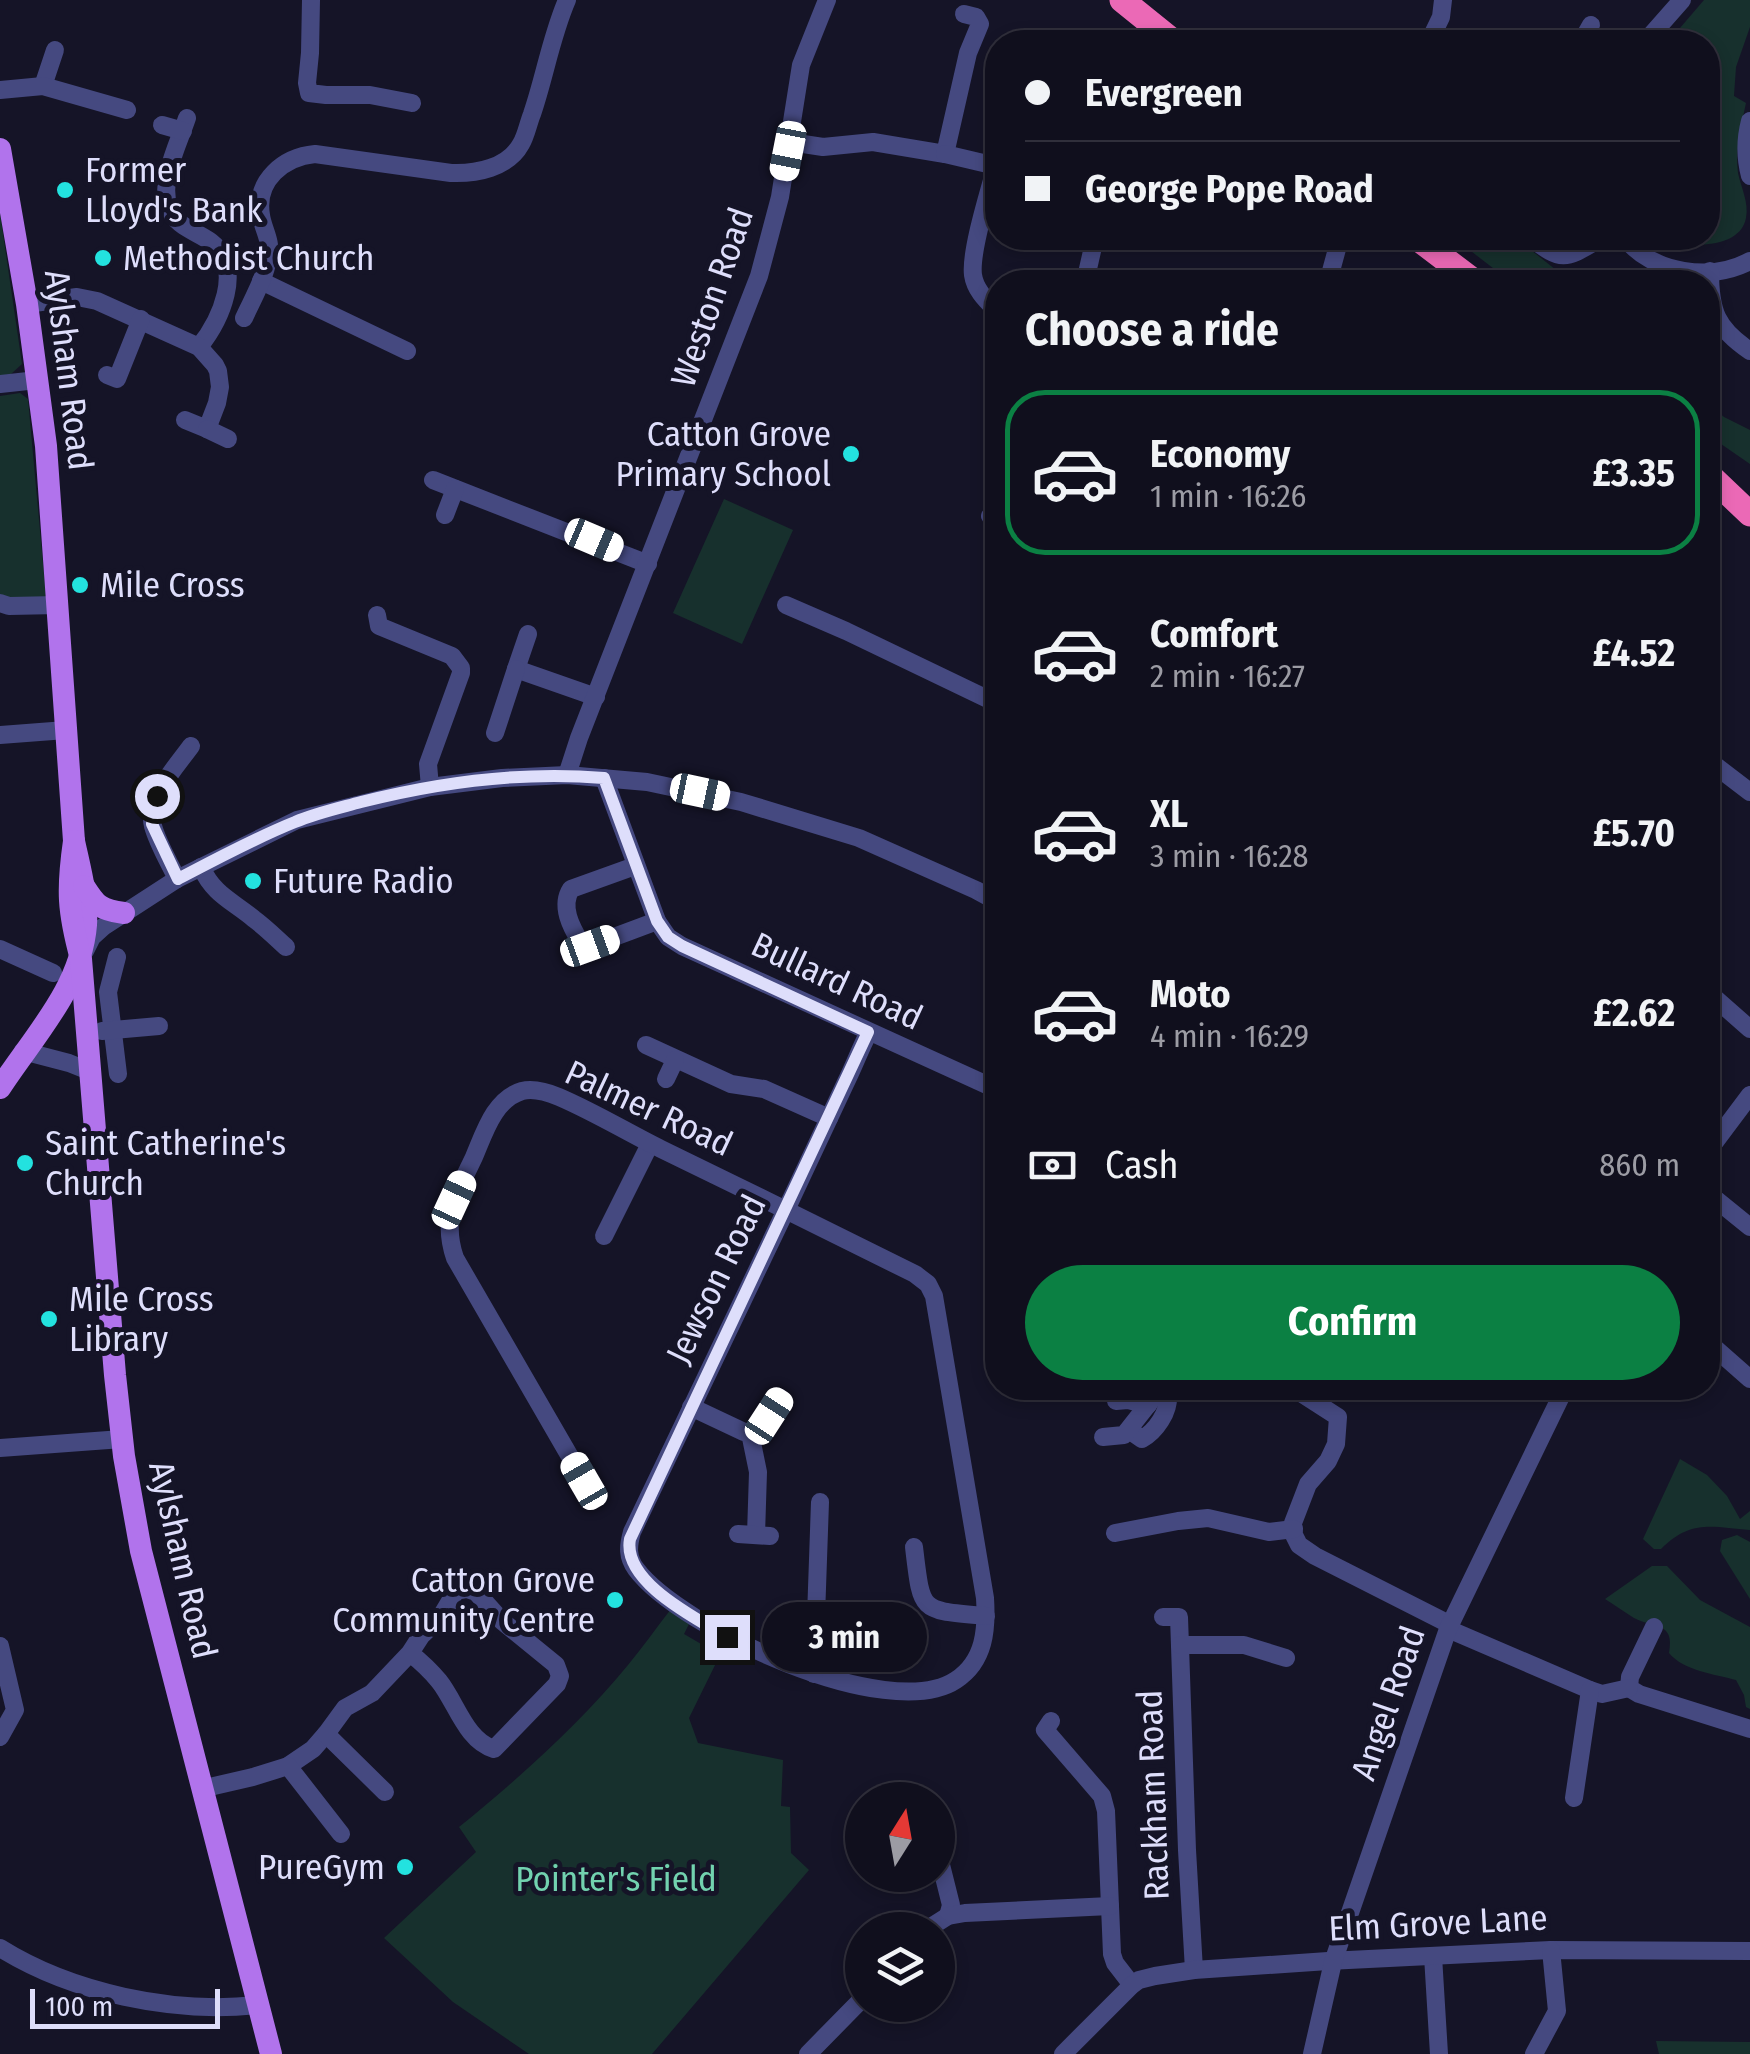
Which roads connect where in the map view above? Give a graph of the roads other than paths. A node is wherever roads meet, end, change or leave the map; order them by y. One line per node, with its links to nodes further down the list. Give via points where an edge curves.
1 (311, 0): 16 (street, via 309,93)
2 (567, 0): 35 (street, via 521,146 509,158 472,174 451,174 298,156 269,177 262,193 269,242)
3 (827, 0): 20 (street, Weston Road, via 801,65)
4 (1122, 0): 10 (highway)
5 (1443, 0): 11 (street)
6 (1682, 0): 12 (street)
7 (964, 14): 8 (street, via 989,25)
8 (985, 30)
9 (985, 30): 22 (street, via 968,52)
10 (1146, 30)
11 (1435, 30)
12 (1656, 30)
13 (55, 50): 14 (street)
14 (43, 86): 15 (street); 17 (street)
15 (0, 90)
16 (412, 103)
17 (127, 110)
18 (1750, 121): 24 (street)
19 (162, 125): 41 (street, via 185,124 167,180 170,213 210,241 228,270 217,321)
20 (790, 142): 22 (street, via 873,142); 57 (street, Weston Road, via 759,276)
21 (0, 149): 25 (main road, Aylsham Road)
22 (945, 154): 23 (street)
23 (985, 163)
24 (1750, 176)
25 (3, 177): 37 (main road, Aylsham Road)
26 (985, 212): 36 (street, via 973,277)
27 (1433, 250): 32 (highway)
28 (1547, 250): 29 (street, via 1560,256)
29 (1579, 250)
30 (1638, 250): 33 (street)
31 (1750, 261): 34 (street)
32 (1458, 270)
33 (1678, 270)
34 (1710, 270)
35 (261, 282): 38 (street); 43 (street)
36 (985, 298)
37 (27, 304): 39 (street, via 77,298); 44 (main road, Aylsham Road)
38 (244, 318)
39 (141, 319): 41 (street); 45 (street)
40 (1720, 324): 42 (street)
41 (199, 348): 48 (street, via 218,372 220,387)
42 (1749, 350)
43 (407, 351)
44 (37, 380): 46 (street); 59 (main road, Aylsham Road)
45 (118, 380)
46 (0, 384)
47 (185, 420): 48 (street)
48 (207, 429): 49 (street)
49 (228, 439)
50 (1720, 473): 54 (highway)
51 (432, 480): 53 (street)
52 (1720, 485): 55 (highway)
53 (455, 489): 56 (street); 57 (street)
54 (1750, 494)
55 (1750, 514)
56 (445, 515)
57 (648, 564): 64 (street, Weston Road)
58 (0, 603): 59 (street)
59 (58, 605): 67 (main road, Aylsham Road)
60 (786, 605): 65 (street)
61 (375, 624): 73 (street, via 452,656 461,668 428,764)
62 (528, 634): 63 (street)
63 (516, 669): 64 (street); 66 (street, via 496,728)
64 (596, 697): 71 (street, Weston Road)
65 (985, 698)
66 (516, 725)
67 (66, 730): 68 (street); 75 (main road, Aylsham Road)
68 (0, 735)
69 (191, 746): 78 (street, via 152,813)
70 (1720, 769): 74 (street)
71 (567, 775): 72 (street); 73 (street)
72 (604, 778): 77 (street, Bullard Road); 80 (street, via 741,802 859,838)
73 (430, 786): 76 (street, via 298,820)
74 (1750, 792)
75 (74, 841): 79 (main road, Aylsham Road); 86 (main road, Aylsham Road, via 68,887)
76 (201, 866): 78 (street); 83 (street, via 209,884)
77 (635, 866): 82 (street, Bullard Road); 82 (street, via 571,889 565,904 576,935 590,946)
78 (178, 879): 81 (street)
79 (84, 886): 81 (main road, via 95,904); 86 (main road, Aylsham Road)
80 (985, 895)
81 (124, 913): 86 (street, via 92,938)
82 (657, 921): 93 (street, Bullard Road, via 682,946)
83 (286, 947)
84 (0, 949): 87 (street)
85 (117, 957): 91 (street, via 108,992)
86 (80, 959): 92 (main road, Aylsham Road); 95 (main road)
87 (47, 963)
88 (1720, 1003): 90 (street)
89 (159, 1026): 91 (street)
90 (1750, 1029)
91 (113, 1031): 92 (street); 98 (street)
92 (87, 1032): 97 (main road, Aylsham Road)
93 (868, 1032): 100 (street, Bullard Road); 103 (street, Jewson Road)
94 (646, 1046): 96 (street)
95 (24, 1052): 97 (street); 101 (main road)
96 (675, 1060): 99 (street); 103 (street)
97 (89, 1071): 123 (main road, Aylsham Road)
98 (118, 1074)
99 (666, 1080)
100 (985, 1084)
101 (0, 1088)
102 (1750, 1095): 104 (street)
103 (829, 1118): 107 (street, Jewson Road)
104 (1720, 1135)
105 (650, 1144): 107 (street, Palmer Road); 109 (street); 125 (street, Palmer Road, via 560,1098 524,1090 494,1115 450,1218 455,1258)
106 (1720, 1203): 108 (street)
107 (786, 1210): 119 (street, Jewson Road); 131 (street, Palmer Road, via 915,1274 934,1296)
108 (1750, 1227)
109 (604, 1236)
110 (1720, 1353): 111 (street)
111 (1750, 1379)
112 (780, 1398): 121 (street)
113 (1152, 1400): 118 (street)
114 (1168, 1400): 120 (street, via 1147,1438)
115 (1312, 1400): 127 (street, via 1338,1417 1338,1430 1328,1461 1308,1484)
116 (1558, 1400): 133 (street, Angel Road)
117 (1116, 1401): 118 (street)
118 (1148, 1406): 120 (street)
119 (691, 1407): 121 (street); 139 (street, Jewson Road, via 632,1532 634,1567 727,1637)
120 (1130, 1430): 122 (street)
121 (750, 1433): 129 (street, via 758,1472)
122 (1103, 1437)
123 (122, 1438): 124 (street); 147 (main road, Aylsham Road, via 142,1551)
124 (0, 1448)
125 (591, 1493)
126 (820, 1502): 139 (street)
127 (1294, 1529): 128 (street, via 1269,1532 1208,1518); 133 (street, via 1299,1545 1315,1556)
128 (1115, 1532)
129 (755, 1535)
130 (914, 1547): 131 (street, via 912,1588 924,1603)
131 (986, 1616): 139 (street, via 975,1662 941,1687 887,1689)
132 (1179, 1617): 136 (street, Rackham Road)
133 (1449, 1626): 141 (street); 157 (street, Angel Road)
134 (1654, 1626): 140 (street, via 1651,1654)
135 (0, 1646): 144 (street, via 15,1710)
136 (1180, 1646): 138 (street, via 1244,1644); 158 (street, Rackham Road)
137 (410, 1652): 137 (street, via 441,1683 470,1730 494,1749 560,1676 556,1665 468,1589 456,1591); 143 (street, via 372,1693 345,1708)
138 (1286, 1658)
139 (814, 1674)
140 (1628, 1688): 141 (street); 142 (street)
141 (1590, 1690): 149 (street, via 1571,1772)
142 (1745, 1722)
143 (326, 1734): 146 (street); 148 (street)
144 (0, 1737)
145 (1031, 1744): 151 (street, via 1048,1725 1102,1796)
146 (288, 1766): 147 (street); 150 (street)
147 (201, 1789): 160 (main road, Aylsham Road)
148 (385, 1792)
149 (1574, 1798)
150 (340, 1834)
151 (1110, 1906): 152 (street); 159 (street, via 1112,1954)
152 (955, 1916)
153 (1551, 1950): 154 (street, Elm Grove Lane); 155 (street, Elm Grove Lane); 167 (street, via 1557,2010)
154 (1750, 1951)
155 (1433, 1956): 157 (street, Elm Grove Lane); 166 (street)
156 (4, 1957): 160 (street, via 120,1997 185,2007)
157 (1333, 1962): 158 (street, Elm Grove Lane); 165 (street, Angel Road)
158 (1194, 1970): 159 (street, Elm Grove Lane)
159 (1132, 1985): 164 (street)
160 (257, 2006): 162 (main road, Aylsham Road)
161 (845, 2016): 163 (street)
162 (270, 2054)
163 (808, 2054)
164 (1063, 2054)
165 (1312, 2054)
166 (1439, 2054)
167 (1534, 2054)

